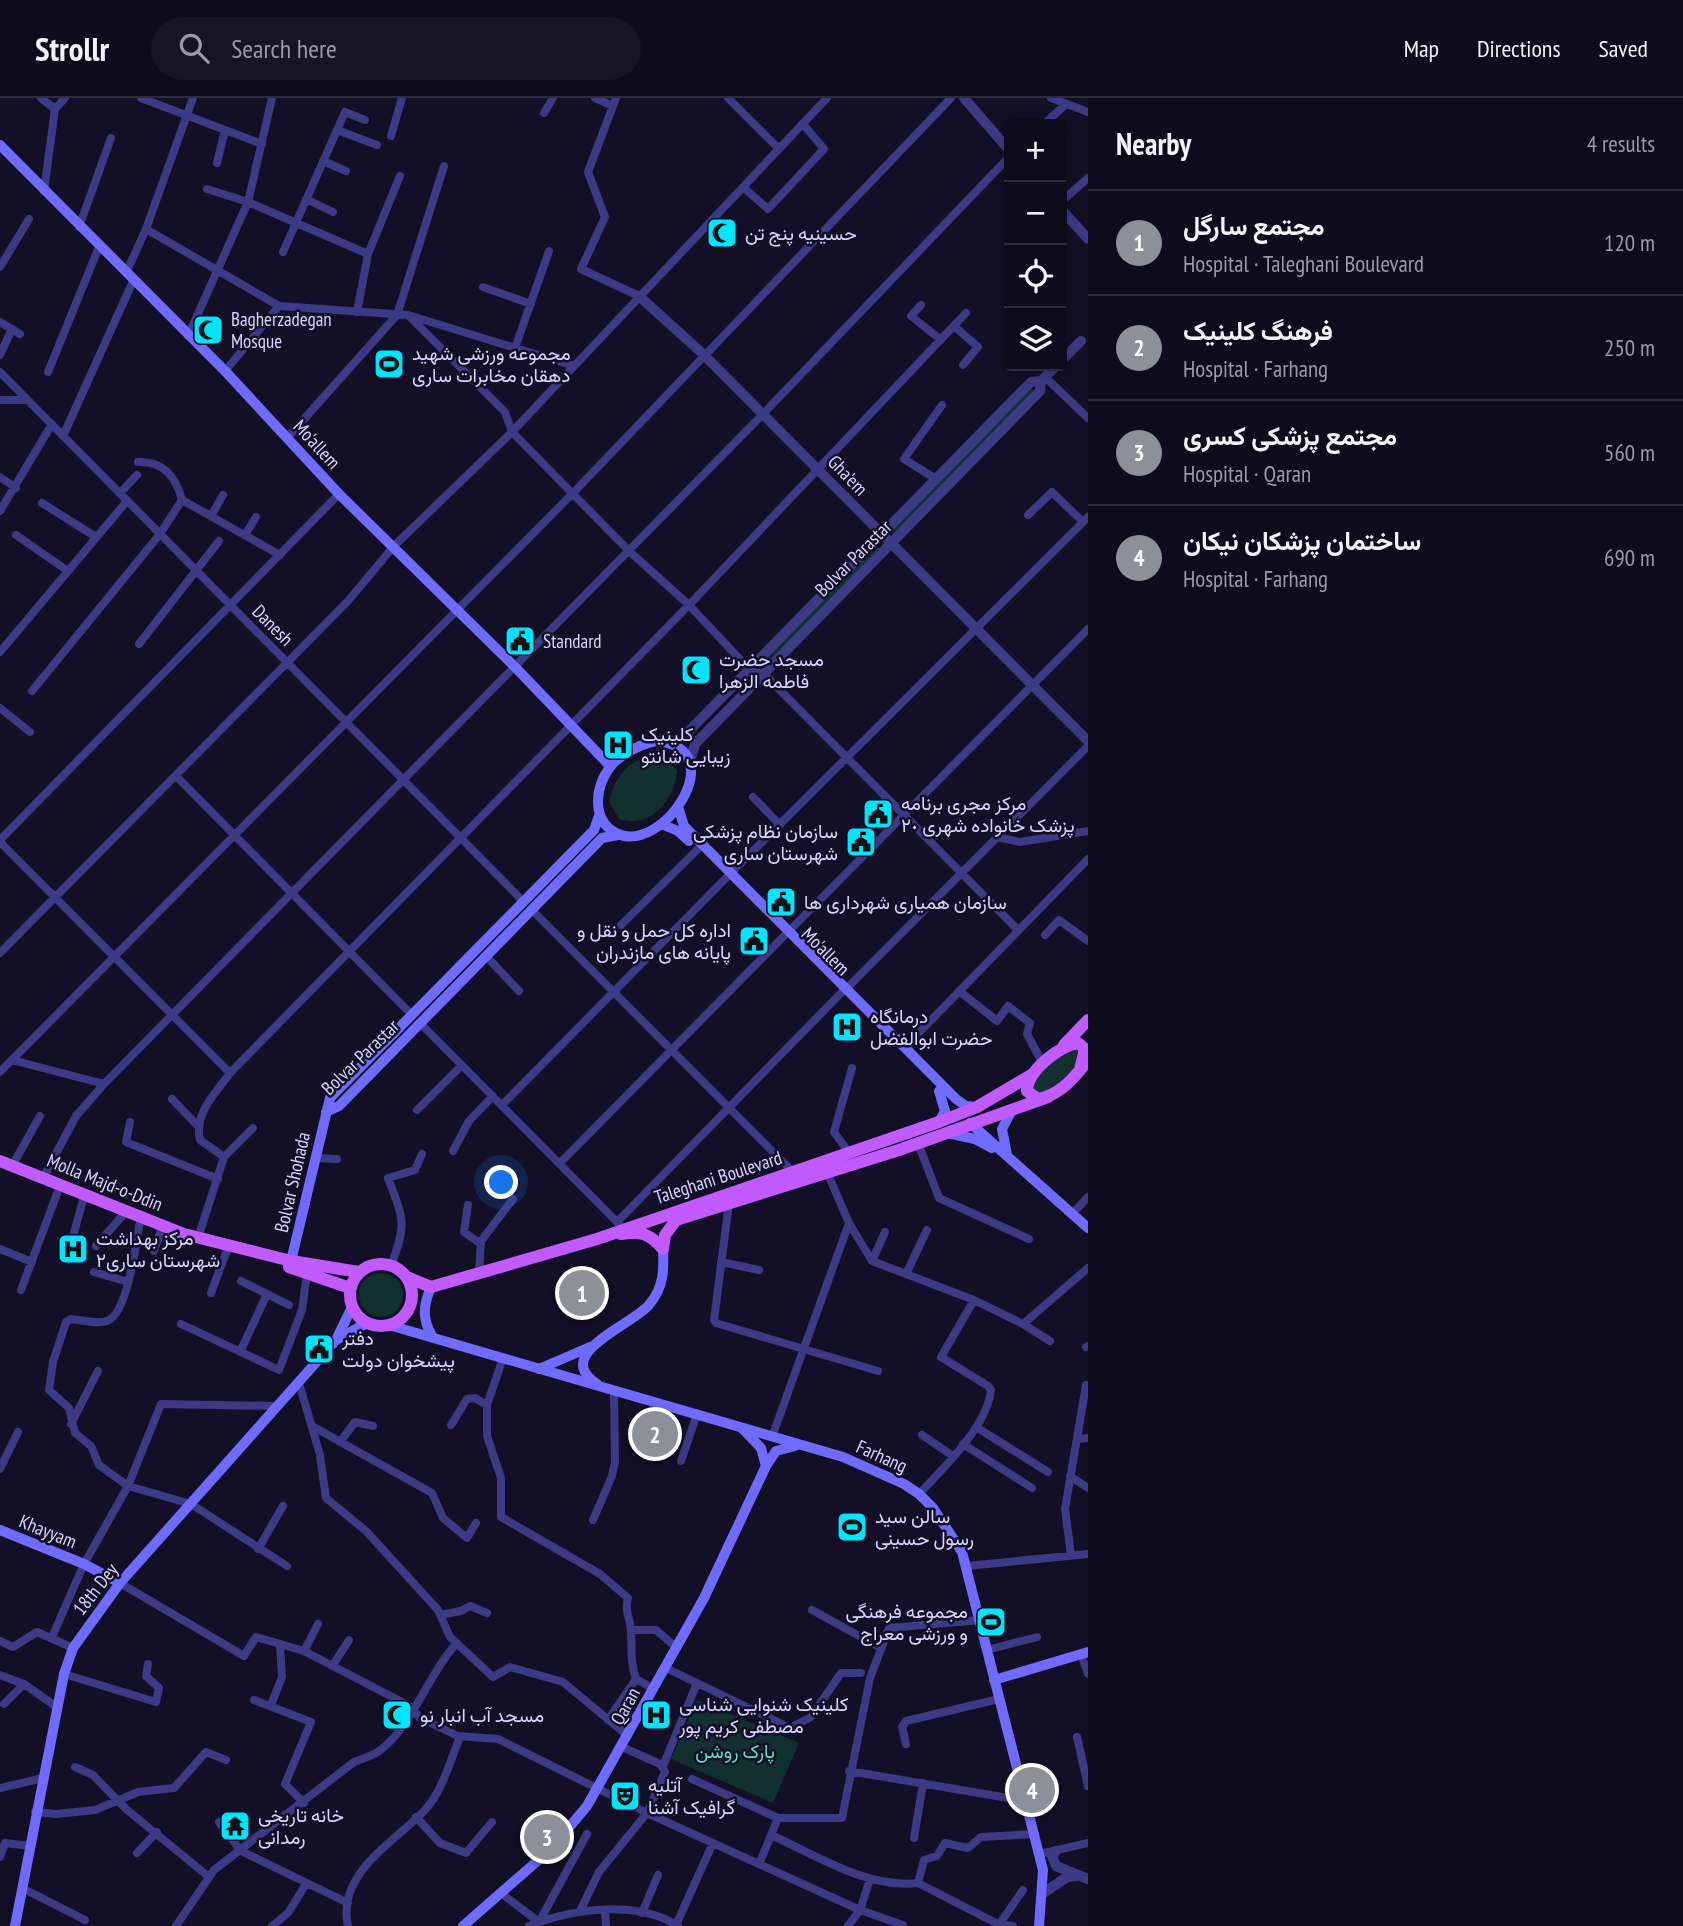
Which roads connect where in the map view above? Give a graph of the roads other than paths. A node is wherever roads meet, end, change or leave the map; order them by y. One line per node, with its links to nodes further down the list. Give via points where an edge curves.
1 (41, 98): 16 (street)
2 (65, 98): 16 (street)
3 (141, 98): 19 (street)
4 (193, 98): 19 (street)
5 (272, 98): 27 (street)
6 (402, 98): 25 (street)
7 (553, 98): 18 (street)
8 (595, 98): 14 (street)
9 (728, 98): 31 (street)
10 (827, 98): 22 (street)
11 (951, 98): 74 (street)
12 (964, 98): 28 (street)
13 (1051, 98): 15 (street)
14 (615, 102): 60 (street, via 588,172 605,217 581,269)
15 (1065, 105): 17 (street); 20 (street)
16 (54, 109): 41 (street)
17 (1088, 112)
18 (544, 113)
19 (187, 116): 23 (street); 50 (street)
20 (1050, 119)
21 (365, 120): 24 (street, via 345,111)
22 (803, 124): 31 (street); 39 (street, via 824,149 768,209)
23 (225, 130): 27 (street); 34 (street)
24 (337, 130): 30 (street); 32 (street)
25 (391, 136)
26 (111, 138): 49 (street)
27 (262, 144): 44 (street)
28 (1004, 144)
29 (0, 145): 41 (main road, Mo'allem)
30 (377, 145)
31 (779, 149): 39 (street)
32 (323, 161): 36 (street); 43 (street)
33 (1004, 162): 87 (street)
34 (217, 163)
35 (444, 166): 66 (street)
36 (346, 171)
37 (400, 176): 55 (street)
38 (1088, 178): 42 (street)
39 (743, 187): 60 (street)
40 (207, 188): 44 (street)
41 (44, 191): 49 (main road, Mo'allem)
42 (1067, 197)
43 (306, 199): 45 (street); 48 (street)
44 (248, 202): 48 (street); 57 (street)
45 (333, 212)
46 (1067, 215): 51 (street)
47 (29, 219): 56 (street)
48 (295, 224): 54 (street); 55 (street)
49 (79, 227): 52 (main road, Mo'allem)
50 (146, 229): 57 (street); 58 (street)
51 (1088, 239)
52 (99, 247): 58 (main road, Mo'allem); 82 (street)
53 (550, 251): 61 (street)
54 (283, 252)
55 (368, 254): 64 (street)
56 (0, 267)
57 (217, 272): 63 (street); 70 (street)
58 (130, 276): 70 (main road, Mo'allem); 91 (street, via 89,383)
59 (483, 287): 61 (street)
60 (639, 296): 74 (street, Gha'em); 78 (street)
61 (531, 304): 73 (street)
62 (921, 305): 71 (street, via 911,316)
63 (279, 306): 64 (street); 79 (street)
64 (357, 312): 66 (street)
65 (966, 313): 69 (street)
66 (397, 314): 67 (street); 92 (street)
67 (408, 315): 73 (street); 90 (street, via 505,412)
68 (0, 322): 75 (street, via 16,331)
69 (954, 326): 71 (street); 77 (street, via 978,347)
70 (188, 335): 79 (main road, Mo'allem)
71 (941, 340): 94 (street)
72 (1081, 341): 76 (street)
73 (515, 348): 78 (street)
74 (703, 354): 87 (street, Gha'em); 99 (street)
75 (0, 355)
76 (1067, 355)
77 (963, 365)
78 (574, 366): 90 (street)
79 (225, 371): 92 (main road, Mo'allem)
80 (1051, 371): 83 (street, Bolvar Parastar)
81 (0, 372): 85 (street, Danesh)
82 (48, 372)
83 (1043, 379): 88 (street); 97 (street, Bolvar Parastar, via 1031,382); 117 (street, Bolvar Parastar, via 1040,391)
84 (0, 400): 85 (street)
85 (27, 400): 89 (street, Danesh)
86 (942, 405): 97 (street, via 904,458)
87 (763, 414): 94 (street, Gha'em); 119 (street)
88 (1088, 418)
89 (52, 424): 91 (street, Danesh); 98 (street)
90 (512, 432): 99 (street); 118 (street)
91 (63, 436): 100 (street, Danesh)
92 (287, 438): 101 (main road, Mo'allem)
93 (138, 462): 103 (street, via 158,465 171,474)
94 (819, 469): 113 (street, Gha'em); 124 (street)
95 (137, 475): 100 (street)
96 (0, 477): 98 (street)
97 (936, 479): 113 (street, Bolvar Parastar)
98 (16, 488): 106 (street)
99 (574, 492): 119 (street); 125 (street)
100 (120, 493): 104 (street, Danesh)
101 (339, 494): 118 (main road, Mo'allem); 120 (street)
102 (223, 495): 108 (street)
103 (182, 500): 108 (street); 111 (street)
104 (127, 501): 111 (street, Danesh); 115 (street)
105 (42, 503): 115 (street)
106 (0, 511)
107 (1028, 515): 110 (street, via 1052,492)
108 (211, 516): 114 (street)
109 (256, 517): 114 (street)
110 (1085, 520): 126 (street)
111 (160, 534): 121 (street, Danesh); 135 (street)
112 (16, 535): 122 (street)
113 (882, 535): 117 (street, Gha'em); 132 (street, Bolvar Parastar)
114 (245, 536): 120 (street)
115 (96, 537): 122 (street)
116 (219, 541): 121 (street)
117 (891, 544): 126 (street, Gha'em); 133 (street, Bolvar Parastar)
118 (394, 546): 125 (main road, Mo'allem); 130 (street)
119 (629, 551): 124 (street); 131 (street)
120 (279, 555): 123 (street)
121 (195, 568): 123 (street, Danesh); 128 (street)
122 (68, 571): 129 (street)
123 (231, 605): 130 (street, Danesh); 158 (street)
124 (689, 605): 132 (street); 138 (street)
125 (455, 610): 131 (main road, Mo'allem); 137 (street)
126 (974, 629): 134 (street, Gha'em); 142 (street)
127 (1088, 629): 134 (street)
128 (139, 644)
129 (0, 652)
130 (288, 663): 137 (street, Danesh); 145 (street)
131 (515, 667): 138 (main road, Mo'allem); 146 (street)
132 (749, 669): 133 (street); 140 (street, Bolvar Parastar, via 685,736)
133 (764, 674): 142 (street); 143 (street, Bolvar Parastar, via 695,744)
134 (1031, 686): 141 (street, Gha'em); 150 (street)
135 (32, 691)
136 (0, 708): 139 (street)
137 (344, 723): 146 (street, Danesh); 154 (street)
138 (571, 727): 144 (main road, Mo'allem); 157 (street)
139 (30, 732)
140 (670, 742): 143 (main road); 144 (main road, via 644,744)
141 (1088, 743): 156 (street)
142 (845, 759): 150 (street); 152 (street)
143 (690, 761): 148 (main road, via 689,788)
144 (610, 766): 149 (main road, via 600,789)
145 (176, 776): 154 (street); 164 (street)
146 (402, 782): 157 (street, Danesh); 163 (street)
147 (753, 797): 152 (street)
148 (678, 807): 151 (main road); 162 (main road, Mo'allem, via 684,827)
149 (599, 816): 155 (main road); 165 (main road, Bolvar Parastar, via 594,830)
150 (902, 816): 161 (street); 169 (street)
151 (661, 824): 155 (main road, via 645,833); 159 (main road, Mo'allem, via 678,831)
152 (780, 825): 162 (street)
153 (1088, 831): 156 (street, via 1020,842)
154 (234, 835): 163 (street); 174 (street)
155 (618, 835): 166 (main road, Bolvar Parastar, via 602,838)
156 (997, 837): 161 (street)
157 (461, 839): 165 (street, Danesh); 172 (street)
158 (0, 841): 164 (street)
159 (698, 849): 162 (main road, Mo'allem); 167 (street)
160 (1088, 859): 168 (street)
161 (961, 874): 168 (street); 177 (street)
162 (729, 875): 169 (main road, Mo'allem); 179 (street)
163 (292, 893): 172 (street); 180 (street)
164 (55, 897): 173 (street); 174 (street)
165 (523, 901): 166 (main road); 181 (main road, Bolvar Parastar)
166 (532, 910): 175 (main road, Bolvar Parastar); 179 (street)
167 (621, 925)
168 (1018, 930): 178 (street)
169 (787, 933): 177 (main road, Mo'allem); 186 (street)
170 (1045, 935): 171 (street, via 1059,920)
171 (1088, 941)
172 (350, 952): 181 (street); 194 (street)
173 (0, 953)
174 (114, 956): 180 (street); 188 (street)
175 (486, 956): 176 (street); 181 (main road, Bolvar Parastar)
176 (519, 991)
177 (844, 991): 184 (main road, Mo'allem); 197 (main road, Mo'allem); 203 (street)
178 (959, 991): 184 (street); 189 (street, via 997,1021 1008,1006 1030,1023 1027,1034)
179 (613, 992): 186 (street); 201 (street)
180 (172, 1015): 194 (street); 196 (street)
181 (416, 1019): 190 (street); 205 (main road, Bolvar Parastar, via 339,1106)
182 (1088, 1020): 183 (main road); 185 (main road)
183 (1088, 1033)
184 (905, 1046): 202 (main road, Mo'allem, via 961,1104)
185 (1060, 1049): 189 (main road, Taleghani Boulevard); 193 (main road, via 1082,1045)
186 (671, 1051): 203 (street); 222 (street)
187 (1088, 1059): 193 (main road)
188 (12, 1060): 192 (street); 196 (street)
189 (1043, 1064): 195 (main road, Taleghani Boulevard)
190 (462, 1065): 198 (street); 204 (street)
191 (852, 1068): 217 (street, via 834,1132)
192 (1, 1070)
193 (1080, 1070): 199 (main road, Taleghani Boulevard)
194 (230, 1073): 211 (street)
195 (1032, 1074): 199 (main road, via 1027,1091 1038,1099); 202 (main road, Taleghani Boulevard)
196 (104, 1084): 226 (street, via 76,1116)
197 (939, 1091): 207 (main road, Mo'allem); 212 (main road, via 945,1111)
198 (493, 1096): 201 (street); 215 (street, via 469,1121)
199 (1048, 1097): 206 (main road, Taleghani Boulevard)
200 (172, 1099): 211 (street)
201 (502, 1105): 222 (street)
202 (977, 1107): 207 (main road, Taleghani Boulevard)
203 (728, 1108): 225 (street); 238 (street)
204 (417, 1110)
205 (326, 1112): 220 (main road, Bolvar Shohada)
206 (1011, 1112): 210 (main road, Taleghani Boulevard); 218 (main road, via 1002,1129)
207 (959, 1114): 210 (main road); 212 (main road, Taleghani Boulevard)
208 (40, 1116): 223 (street)
209 (130, 1122): 227 (street, via 125,1142)
210 (970, 1124): 212 (main road, Taleghani Boulevard); 218 (main road)
211 (197, 1125): 219 (street, via 200,1140)
212 (943, 1127): 214 (main road, Taleghani Boulevard); 217 (main road, Taleghani Boulevard); 218 (main road)
213 (253, 1128): 219 (street)
214 (918, 1143): 224 (main road, Taleghani Boulevard); 245 (street, via 939,1198)
215 (453, 1151)
216 (422, 1154): 257 (street, via 415,1170 388,1178 403,1219)
217 (850, 1154): 225 (main road, Taleghani Boulevard)
218 (1007, 1156): 234 (main road)
219 (224, 1157): 227 (street)
220 (316, 1158): 221 (street); 253 (main road, Bolvar Shohada)
221 (337, 1159)
222 (560, 1163): 238 (street)
223 (4, 1166): 226 (main road, Molla Majd-o-Ddin); 228 (main road, Molla Majd-o-Ddin)
224 (827, 1172): 232 (main road, Taleghani Boulevard); 237 (street)
225 (794, 1173): 238 (main road, Taleghani Boulevard)
226 (43, 1178): 243 (main road, Molla Majd-o-Ddin)
227 (218, 1179): 243 (street)
228 (58, 1191): 231 (main road, Molla Majd-o-Ddin); 255 (street)
229 (1088, 1197): 234 (street)
230 (513, 1199): 247 (street)
231 (83, 1200): 235 (main road, Molla Majd-o-Ddin); 246 (street)
232 (729, 1203): 250 (main road, Taleghani Boulevard, via 676,1220 665,1235); 256 (street)
233 (468, 1205): 247 (street, via 464,1232)
234 (1073, 1213): 239 (main road)
235 (123, 1215): 236 (main road, Molla Majd-o-Ddin); 248 (street)
236 (140, 1222): 240 (main road, Molla Majd-o-Ddin); 267 (street)
237 (849, 1223): 254 (street); 284 (street)
238 (620, 1225): 244 (main road, Taleghani Boulevard)
239 (1088, 1228)
240 (162, 1230): 251 (main road, Molla Majd-o-Ddin); 252 (street)
241 (927, 1230): 264 (street)
242 (885, 1231): 254 (street)
243 (198, 1238): 253 (main road, Molla Majd-o-Ddin)
244 (597, 1239): 250 (main road, via 640,1232 651,1235); 263 (main road, Taleghani Boulevard)
245 (1029, 1239)
246 (72, 1240)
247 (481, 1244): 263 (street)
248 (96, 1246)
249 (0, 1249): 255 (street)
250 (663, 1249): 283 (main road, via 663,1277 648,1307)
251 (227, 1250): 262 (main road, Molla Majd-o-Ddin); 271 (street)
252 (154, 1251)
253 (291, 1261): 261 (main road, Molla Majd-o-Ddin)
254 (872, 1261): 264 (street)
255 (32, 1262): 270 (street)
256 (721, 1262): 259 (street); 284 (street, via 716,1323)
257 (391, 1266): 261 (main road, via 373,1265); 265 (main road)
258 (1088, 1268): 278 (street)
259 (759, 1270)
260 (94, 1272): 267 (street)
261 (359, 1272): 269 (main road)
262 (307, 1273): 269 (main road, Molla Majd-o-Ddin); 285 (street, via 303,1310 279,1370)
263 (479, 1273): 268 (main road, Taleghani Boulevard)
264 (906, 1274): 273 (street)
265 (407, 1278): 268 (main road); 279 (main road, via 410,1306)
266 (241, 1281): 272 (street)
267 (128, 1282): 296 (street, via 111,1319 66,1322 49,1390 69,1408)
268 (430, 1287): 280 (main road, via 423,1311)
269 (350, 1288): 275 (main road)
270 (21, 1290)
271 (211, 1293)
272 (267, 1294): 274 (street); 285 (street)
273 (974, 1300): 278 (street); 301 (street, via 941,1357 991,1390)
274 (289, 1305)
275 (352, 1307): 276 (main road); 281 (main road)
276 (367, 1323): 279 (main road); 281 (main road)
277 (181, 1324): 285 (street)
278 (1023, 1324): 282 (street)
279 (389, 1325): 280 (main road, Farhang)
280 (432, 1336): 286 (main road, Farhang)
281 (336, 1340): 290 (main road, 18th Dey)
282 (1050, 1341)
283 (590, 1347): 287 (main road); 292 (main road, via 582,1361 584,1373)
284 (803, 1351): 289 (street); 304 (street)
285 (240, 1352)
286 (503, 1358): 287 (main road, Farhang); 293 (street)
287 (539, 1368): 292 (main road, Farhang)
288 (98, 1371): 296 (street)
289 (878, 1371)
290 (299, 1383): 294 (main road, 18th Dey); 299 (street)
291 (1086, 1385): 306 (street)
292 (609, 1390): 295 (main road, Farhang); 322 (street, via 615,1462)
293 (487, 1405): 297 (street, via 467,1399); 337 (street, via 487,1436 501,1478 501,1517 618,1588 628,1598 624,1612)
294 (277, 1406): 316 (street, via 161,1404); 320 (main road, 18th Dey)
295 (697, 1414): 298 (main road, Farhang); 311 (street)
296 (71, 1424): 316 (street, via 78,1438 94,1450 99,1465)
297 (451, 1425)
298 (739, 1425): 304 (main road, Farhang); 312 (main road, via 761,1448)
299 (312, 1426): 307 (street); 334 (street, via 326,1498 366,1531)
300 (373, 1426): 307 (street, via 355,1422)
301 (976, 1427): 308 (street); 314 (street)
302 (18, 1432): 313 (street)
303 (922, 1435): 310 (street)
304 (772, 1437): 309 (main road, Farhang)
305 (1088, 1438): 306 (street)
306 (1077, 1439): 315 (street)
307 (340, 1442): 323 (street, via 432,1493 443,1518 467,1538)
308 (962, 1444): 310 (street); 317 (street)
309 (800, 1445): 312 (main road, via 776,1451); 319 (main road, Farhang, via 843,1457)
310 (953, 1456): 319 (street)
311 (681, 1461)
312 (766, 1465): 345 (main road, Qaran)
313 (0, 1469)
314 (1048, 1472)
315 (1070, 1476): 318 (street); 327 (street, via 1065,1509)
316 (128, 1486): 320 (street); 328 (street)
317 (1032, 1488)
318 (1088, 1488)
319 (919, 1494): 330 (main road, Farhang, via 933,1508)
320 (191, 1504): 325 (street); 331 (main road, 18th Dey)
321 (283, 1506): 325 (street)
322 (593, 1520)
323 (476, 1523)
324 (0, 1530): 328 (main road, Khayyam)
325 (258, 1549): 329 (street)
326 (1088, 1554): 327 (street)
327 (1071, 1555): 330 (street)
328 (84, 1564): 331 (main road, Khayyam); 338 (street)
329 (288, 1566)
330 (967, 1566): 335 (main road, Farhang)
331 (121, 1583): 343 (street, via 244,1656 256,1637); 344 (main road, 18th Dey)
332 (812, 1610): 346 (street)
333 (487, 1612): 334 (street, via 470,1606)
334 (440, 1615): 342 (street)
335 (981, 1620): 346 (street, via 890,1628); 347 (main road, Farhang)
336 (318, 1624): 348 (street)
337 (632, 1630): 345 (street, via 656,1630); 357 (street, via 629,1653)
338 (52, 1637): 341 (street, via 37,1632 13,1647); 344 (street)
339 (1037, 1637): 347 (street)
340 (349, 1640): 351 (street)
341 (0, 1641)
342 (457, 1643): 367 (street); 368 (street, via 493,1677 510,1667 563,1682)
343 (280, 1644): 348 (street); 365 (street, via 282,1677)
344 (73, 1648): 354 (main road, 18th Dey)
345 (677, 1648): 352 (main road, Qaran)
346 (881, 1648): 377 (street)
347 (987, 1650): 358 (main road, Farhang)
348 (304, 1651): 351 (street)
349 (1085, 1653): 355 (street); 358 (main road)
350 (148, 1664): 354 (street, via 146,1676 159,1688 156,1702)
351 (333, 1665): 367 (street)
352 (666, 1668): 359 (street); 361 (main road, Qaran)
353 (861, 1673): 359 (street, via 841,1673 811,1717 790,1728)
354 (64, 1674): 366 (main road, 18th Dey)
355 (1088, 1674)
356 (0, 1675): 360 (street)
357 (636, 1679): 361 (street); 368 (street)
358 (994, 1680): 362 (main road, Farhang)
359 (697, 1683): 376 (street)
360 (24, 1684): 364 (street); 366 (street)
361 (654, 1689): 369 (main road, Qaran)
362 (999, 1699): 372 (street, via 906,1721 902,1727); 385 (main road, Farhang)
363 (254, 1700): 365 (street)
364 (4, 1704)
365 (271, 1705): 386 (street, via 312,1722 285,1784)
366 (58, 1708): 378 (main road, 18th Dey)
367 (412, 1708): 370 (street, via 419,1718); 386 (street, via 403,1726 379,1752 354,1762)
368 (608, 1720): 369 (street)
369 (628, 1736): 373 (main road, Qaran)
370 (460, 1737): 383 (street, via 498,1739); 389 (street, via 440,1786)
371 (1077, 1737): 381 (street)
372 (906, 1744)
373 (622, 1747): 376 (street); 383 (main road, Qaran)
374 (226, 1760): 384 (street, via 206,1752 174,1788)
375 (75, 1766): 384 (street, via 93,1774)
376 (663, 1766): 388 (street, via 665,1772)
377 (849, 1771): 380 (street); 390 (street, via 842,1818)
378 (43, 1778): 382 (street); 387 (main road, 18th Dey)
379 (692, 1779): 390 (street)
380 (923, 1783): 385 (street); 397 (street)
381 (1088, 1786)
382 (0, 1788)
383 (597, 1790): 388 (street); 415 (main road, Qaran, via 550,1850)
384 (115, 1800): 387 (street, via 95,1810); 393 (street)
385 (1026, 1801): 395 (main road, Farhang)
386 (304, 1803): 402 (street)
387 (36, 1812): 400 (main road, 18th Dey)
388 (647, 1813): 398 (street); 419 (street, via 599,1872)
389 (416, 1817): 392 (street, via 440,1843 466,1853); 417 (street, via 362,1867)
390 (778, 1818): 396 (street)
391 (219, 1822): 402 (street)
392 (492, 1822)
393 (157, 1832): 403 (street); 408 (street)
394 (587, 1834): 423 (street)
395 (1035, 1834): 404 (main road, Farhang); 411 (street, via 981,1838 968,1848 945,1843 937,1856 924,1860)
396 (771, 1835): 406 (street); 410 (street)
397 (914, 1839)
398 (713, 1843): 406 (street); 426 (street)
399 (1088, 1843): 401 (street)
400 (30, 1846): 405 (street, via 5,1843); 413 (main road, 18th Dey)
401 (1056, 1850): 404 (street); 409 (street, via 1052,1856 1056,1866)
402 (242, 1851): 408 (street); 412 (street)
403 (137, 1853)
404 (1040, 1854): 416 (main road, Farhang)
405 (0, 1857)
406 (760, 1862): 418 (street)
407 (658, 1875): 421 (street)
408 (209, 1877): 430 (street)
409 (1084, 1877): 416 (street, via 1067,1877)
410 (870, 1879): 411 (street); 418 (street)
411 (918, 1883): 428 (street)
412 (306, 1884): 417 (street); 431 (street, via 288,1913)
413 (22, 1888): 422 (street); 429 (main road, 18th Dey)
414 (1023, 1890): 428 (street)
415 (502, 1894): 423 (street); 433 (main road, Qaran)
416 (1042, 1894): 425 (main road, Farhang)
417 (348, 1903): 432 (street)
418 (860, 1909): 427 (street); 436 (street)
419 (580, 1911): 420 (street); 423 (street)
420 (605, 1911): 421 (street); 435 (street)
421 (642, 1913): 424 (street)
422 (85, 1920)
423 (539, 1922): 434 (street)
424 (665, 1922): 426 (street)
425 (1042, 1924)
426 (678, 1925)
427 (903, 1925)
428 (998, 1925): 437 (street)
429 (15, 1926)
430 (176, 1926)
431 (272, 1926)
432 (348, 1926)
433 (463, 1926)
434 (529, 1926)
435 (606, 1926)
436 (848, 1926)
437 (1013, 1926)

